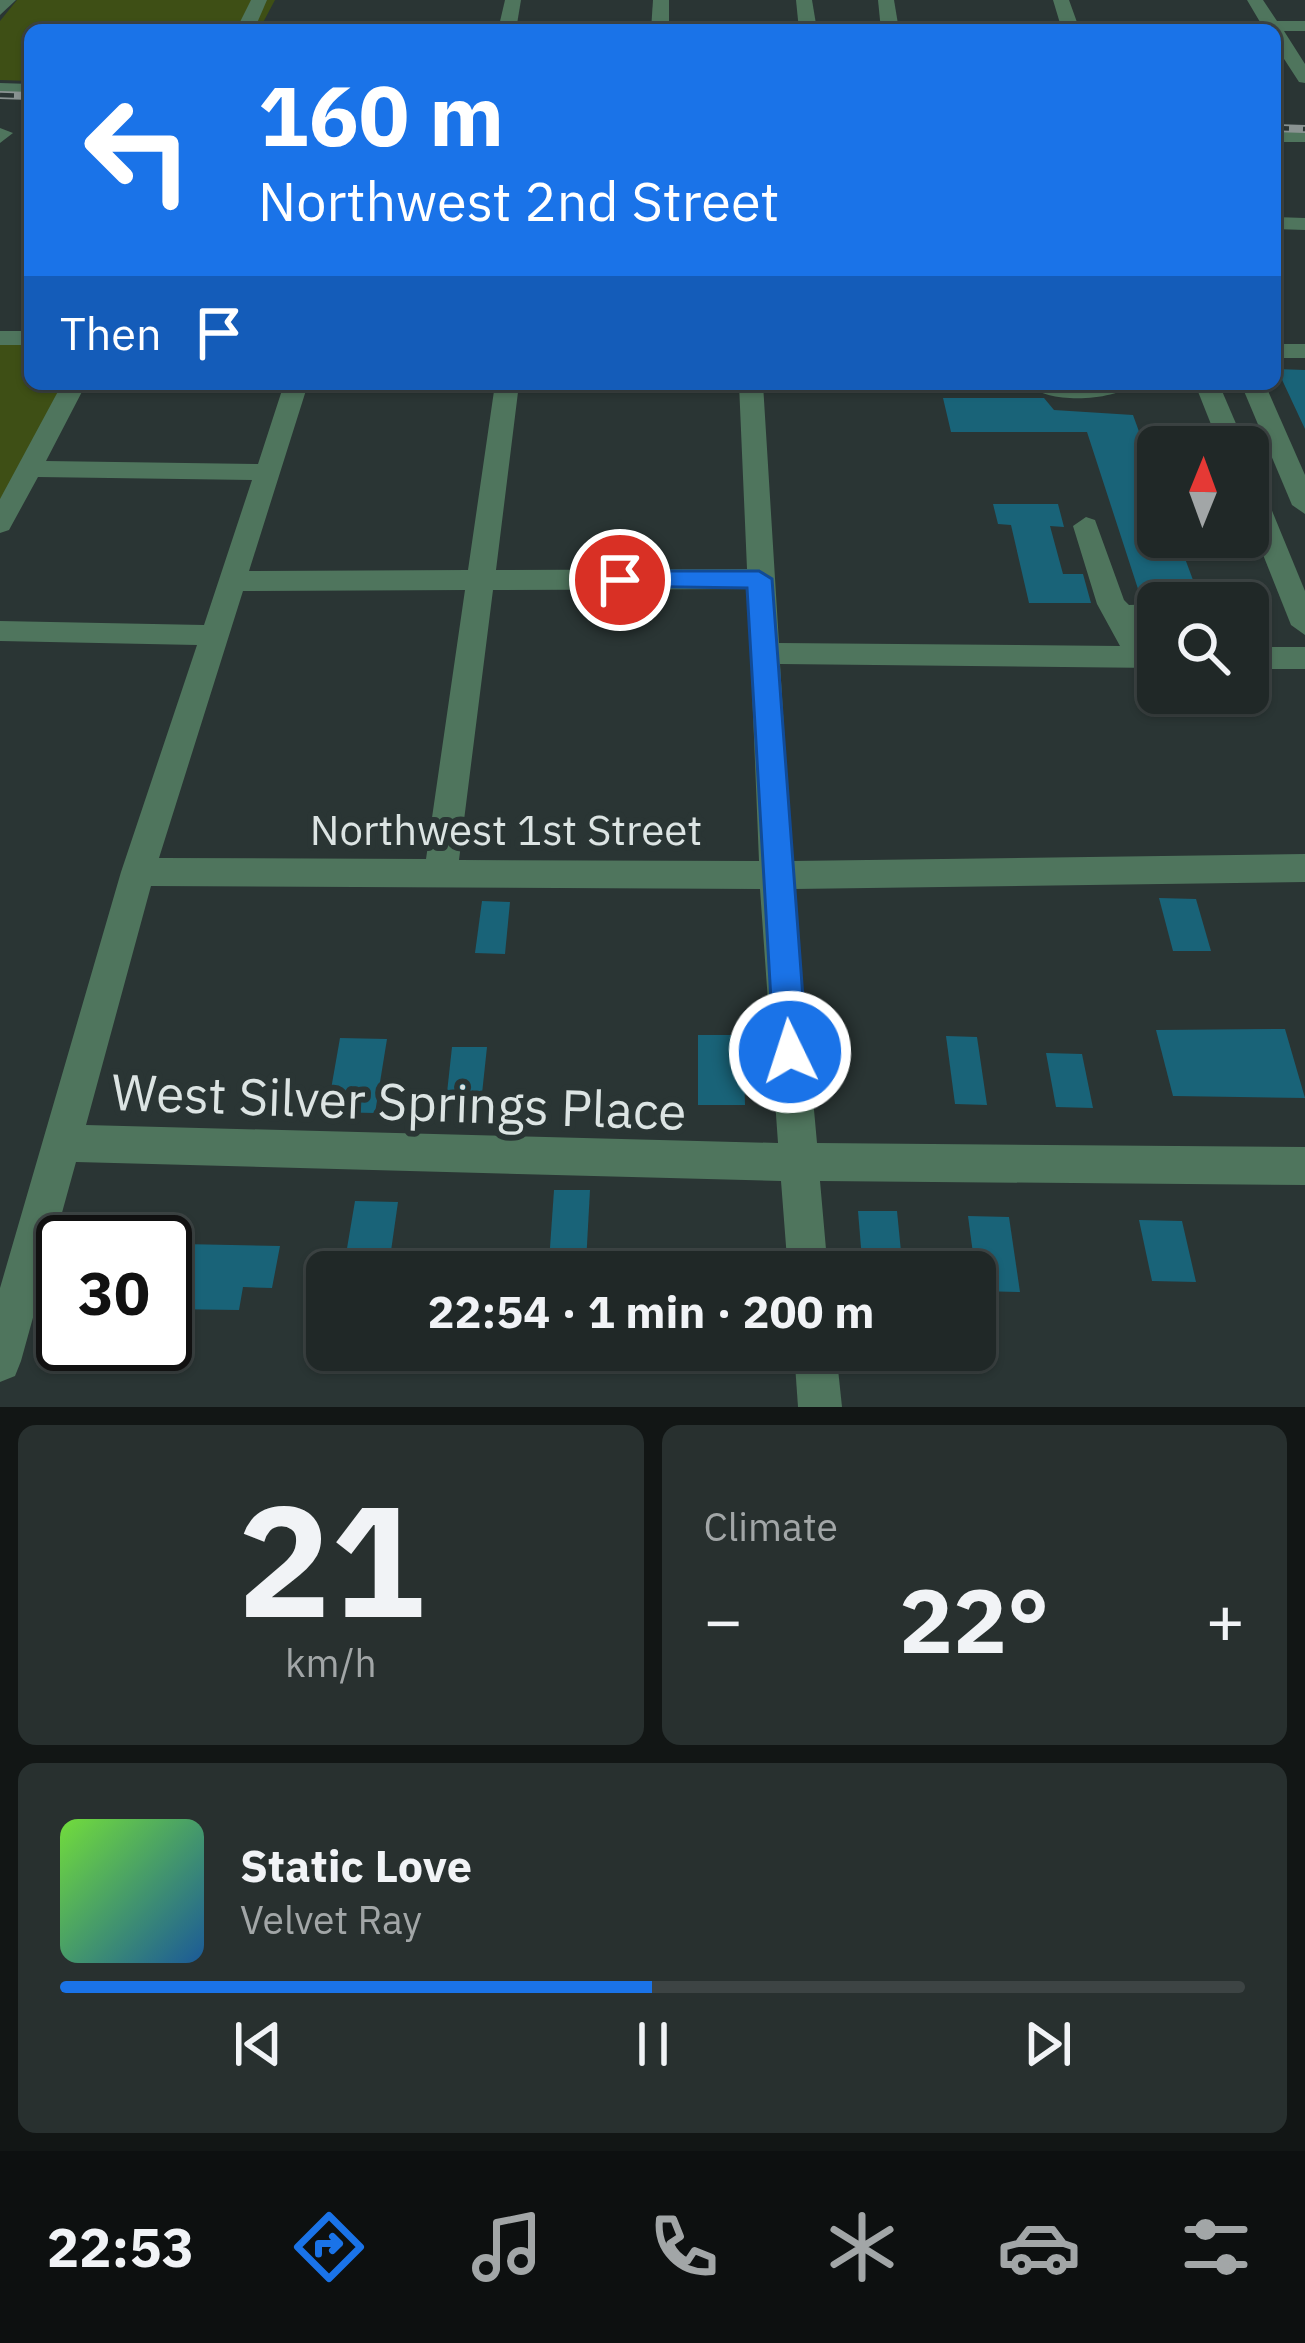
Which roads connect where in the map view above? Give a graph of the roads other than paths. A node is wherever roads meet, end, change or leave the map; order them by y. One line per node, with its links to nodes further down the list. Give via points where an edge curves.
1 (8, 0): 2 (street)
2 (0, 10)
3 (1281, 39): 4 (street)
4 (1305, 78)
5 (70, 390): 13 (street)
6 (294, 390): 12 (street)
7 (506, 390): 19 (street)
8 (751, 390): 18 (street)
9 (1209, 390): 11 (street)
10 (1256, 390): 14 (street)
11 (1224, 426)
12 (267, 472): 13 (street); 20 (street)
13 (17, 478): 15 (street)
14 (1305, 505)
15 (0, 524)
16 (1086, 526): 21 (street, via 1111,604)
17 (1269, 535): 23 (street)
18 (759, 579): 19 (street); 27 (street)
19 (481, 580): 20 (street); 33 (street)
20 (229, 581): 25 (street)
21 (1122, 614): 22 (street); 26 (street)
22 (1137, 614)
23 (1303, 617)
24 (0, 631): 25 (street)
25 (211, 634): 32 (street)
26 (1137, 639)
27 (765, 652): 28 (street); 34 (street)
28 (1137, 657)
29 (1269, 658): 30 (street)
30 (1305, 658)
31 (1305, 868): 34 (street, Northwest 1st Street)
32 (138, 872): 33 (street, Northwest 1st Street); 35 (street)
33 (441, 874): 34 (street, Northwest 1st Street)
34 (776, 875): 36 (street)
35 (65, 1143): 36 (street, West Silver Springs Place); 39 (street)
36 (799, 1163): 37 (street, West Silver Springs Place); 38 (street)
37 (1305, 1166)
38 (806, 1251)
39 (0, 1361)
40 (817, 1371): 41 (street)
41 (820, 1407)

